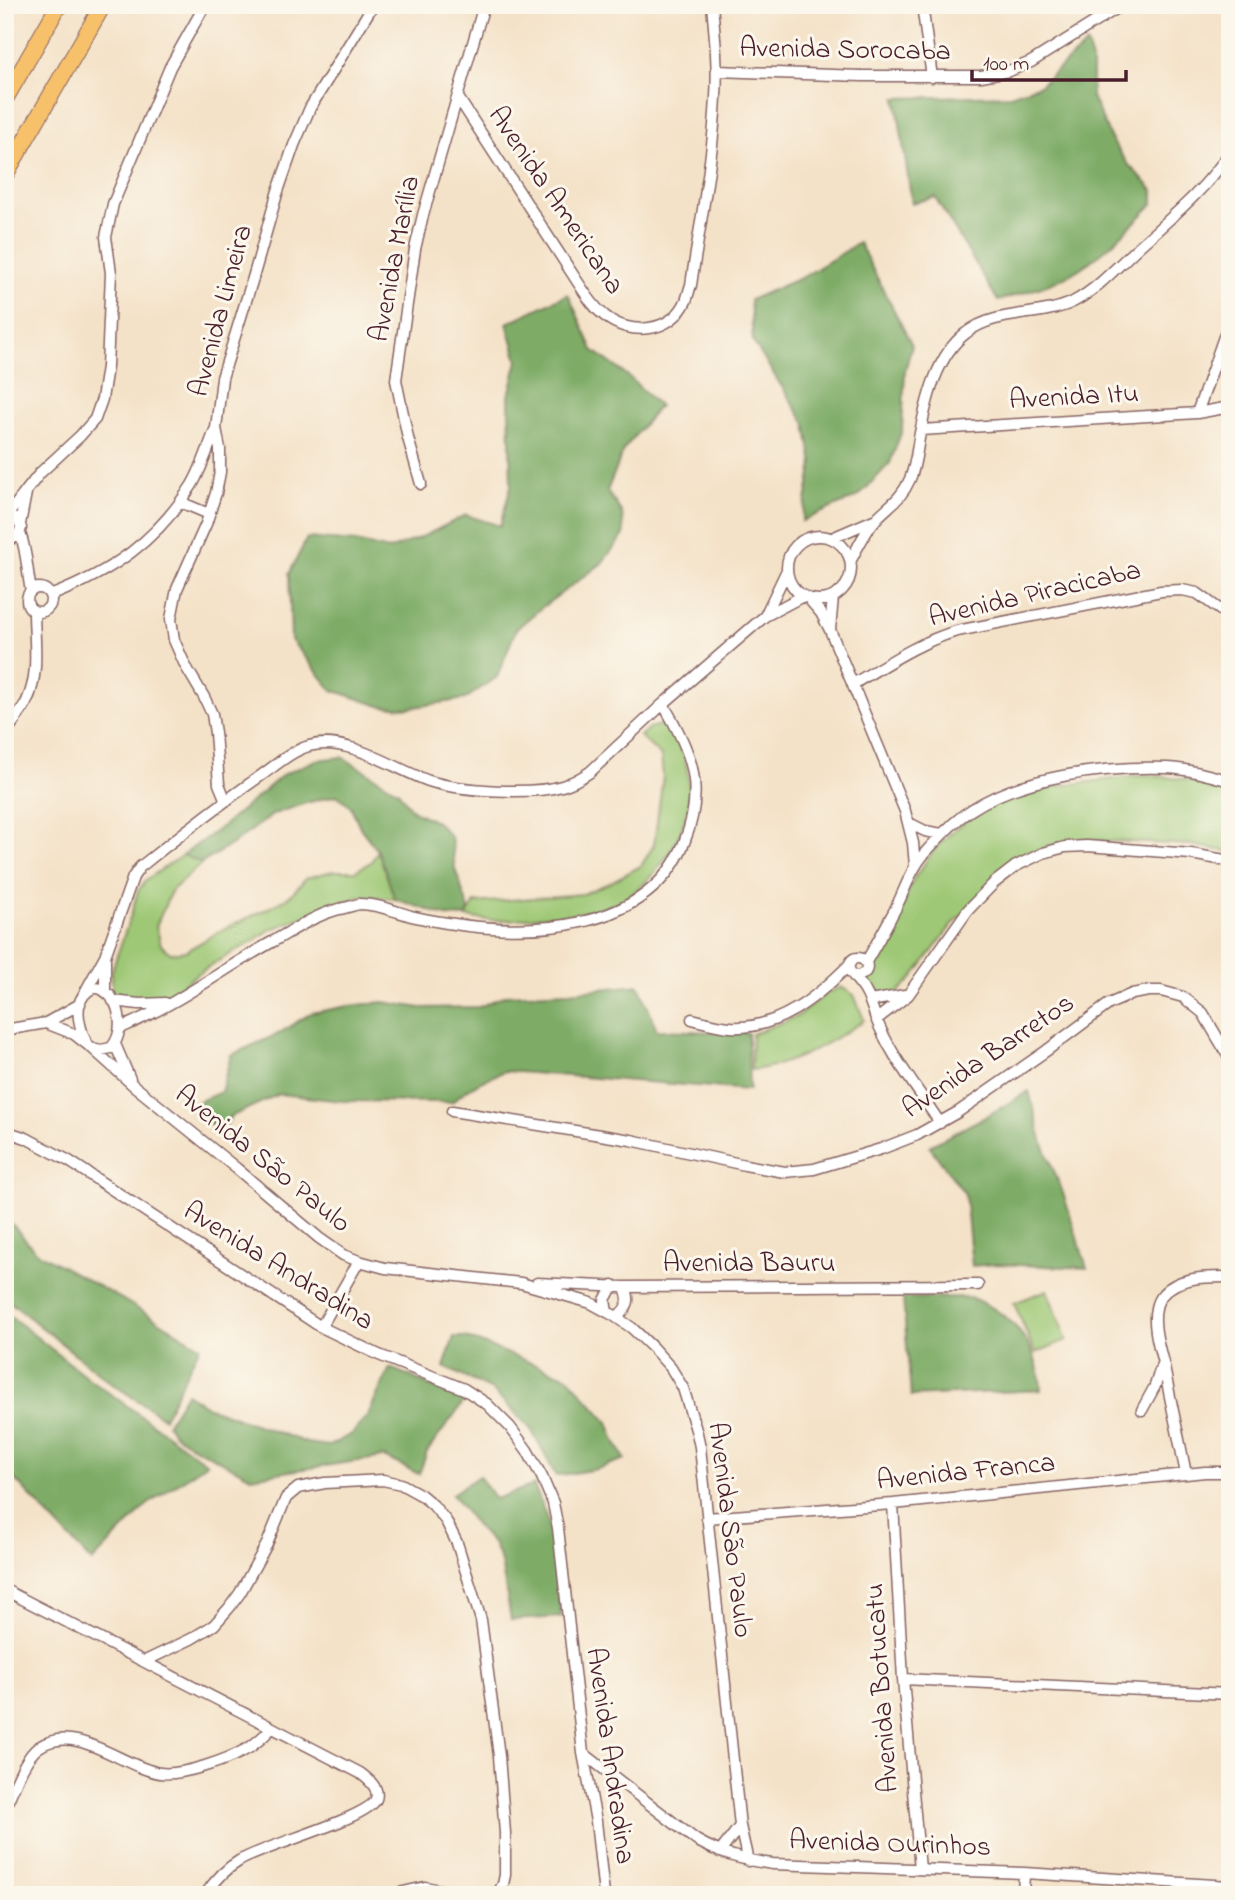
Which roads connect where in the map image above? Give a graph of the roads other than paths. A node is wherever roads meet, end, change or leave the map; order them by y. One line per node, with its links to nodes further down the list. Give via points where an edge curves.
1 (59, 5): 11 (highway)
2 (103, 5): 14 (highway)
3 (205, 5): 21 (street, via 170,67 113,204 106,237 111,273 107,367 95,419)
4 (373, 5): 18 (street, Avenida Limeira, via 310,107 294,145 222,378)
5 (484, 5): 12 (street, Avenida Marília)
6 (712, 5): 9 (street, Avenida Americana)
7 (922, 5): 10 (street)
8 (1122, 5): 10 (street, Avenida Sorocaba, via 1009,71)
9 (717, 71): 10 (street, Avenida Sorocaba); 12 (street, Avenida Americana, via 713,137 691,285 677,314 648,330 619,325 595,307)
10 (932, 77)
11 (5, 99)
12 (459, 99): 20 (street, Avenida Marília, via 415,249 396,380)
13 (1230, 152): 19 (street, via 1203,188 1091,290 1050,310 995,320 967,332 940,368)
14 (5, 175)
15 (1230, 320): 17 (street)
16 (1230, 407): 17 (street, Avenida Itu)
17 (1197, 413): 19 (street, Avenida Itu)
18 (216, 428): 22 (street); 23 (street, Avenida Limeira, via 220,472)
19 (921, 430): 25 (street, via 904,492)
20 (421, 484)
21 (27, 490): 24 (street); 26 (street)
22 (180, 502): 23 (street); 31 (street, via 167,520 116,564)
23 (209, 514): 42 (street, Avenida Limeira, via 177,589 171,619 174,640 212,714 219,784)
24 (6, 518): 26 (street, via 12,517)
25 (876, 519): 27 (street); 28 (street)
26 (14, 533): 30 (street, via 25,547)
27 (832, 538): 28 (street); 29 (street, via 803,539 790,553)
28 (850, 560): 33 (street, via 848,582)
29 (786, 572): 32 (street, via 792,586); 35 (street)
30 (32, 591): 31 (street, via 42,589); 34 (street, via 27,602)
31 (50, 596): 34 (street, via 45,611)
32 (805, 597): 33 (street); 35 (street); 37 (street)
33 (833, 597): 37 (street)
34 (34, 611): 40 (street, via 32,688)
35 (765, 616): 39 (street)
36 (1230, 617): 38 (street, Avenida Piracicaba, via 1197,593 1161,590 1136,594 937,637)
37 (830, 630): 38 (street)
38 (853, 684): 43 (street)
39 (663, 704): 42 (street, via 590,772 562,786 519,790 440,783 343,746 325,744 293,753); 54 (street, via 680,731 692,765 691,826 663,878 626,907 567,925 491,928 359,904 314,919)
40 (5, 734)
41 (1230, 780): 44 (street, via 1168,768 1044,780 996,796)
42 (226, 801): 47 (street, via 140,867)
43 (905, 811): 44 (street, via 909,823); 46 (street)
44 (942, 834): 46 (street)
45 (1230, 861): 50 (street, via 1087,846 1043,853 1016,866 968,910)
46 (915, 866): 48 (street, via 880,936)
47 (105, 956): 49 (street); 51 (street)
48 (857, 968): 53 (street); 55 (street, via 773,1021 728,1027)
49 (105, 991): 51 (street, via 88,990); 52 (street)
50 (908, 995): 53 (street); 56 (street)
51 (82, 1000): 57 (street); 61 (street, via 80,1024)
52 (113, 1000): 54 (street); 58 (street)
53 (870, 1001): 56 (street)
54 (171, 1003): 58 (street)
55 (692, 1019)
56 (877, 1019): 65 (street, via 893,1053)
57 (46, 1023): 59 (street); 61 (street, Avenida São Paulo)
58 (121, 1028): 60 (street)
59 (5, 1030)
60 (115, 1044): 61 (street, via 100,1051); 63 (street, Avenida São Paulo)
61 (89, 1045): 63 (street, Avenida São Paulo)
62 (1230, 1059): 65 (street, Avenida Barretos, via 1203,1013 1183,997 1161,991 1132,994 1109,1004)
63 (133, 1085): 67 (street, Avenida São Paulo, via 319,1238)
64 (452, 1111): 65 (street, Avenida Barretos, via 631,1140 785,1172 881,1149)
65 (940, 1123)
66 (5, 1131): 73 (street, Avenida Andradina, via 69,1161)
67 (359, 1261): 69 (street, Avenida São Paulo); 73 (street)
68 (1230, 1277): 74 (street, via 1192,1279 1170,1287 1161,1296 1156,1318)
69 (521, 1283): 71 (street, Avenida Bauru); 72 (street, Avenida São Paulo)
70 (978, 1285): 71 (street, Avenida Bauru)
71 (618, 1286): 72 (street, via 605,1300); 72 (street, via 629,1297 628,1303 622,1313)
72 (611, 1314): 79 (street, Avenida São Paulo, via 652,1347 683,1388 698,1440)
73 (321, 1327): 85 (street, Avenida Andradina, via 464,1389 510,1427 527,1450 553,1503 558,1528)
74 (1162, 1362): 75 (street); 77 (street)
75 (1142, 1410)
76 (1230, 1472): 77 (street, Avenida Franca)
77 (1186, 1474): 78 (street, Avenida Franca)
78 (893, 1504): 79 (street, Avenida Franca); 82 (street, Avenida Botucatu)
79 (707, 1518): 87 (street, Avenida São Paulo)
80 (5, 1590): 81 (street)
81 (145, 1661): 84 (street); 96 (street, via 214,1625 240,1593 286,1498 298,1488 383,1480 421,1495 446,1521 457,1543 481,1620 505,1833 505,1875)
82 (903, 1679): 83 (street); 90 (street, Avenida Botucatu)
83 (1230, 1694)
84 (272, 1728): 86 (street, via 247,1749 179,1773 142,1768 81,1741 52,1742 38,1747 28,1758); 93 (street, via 360,1773 375,1787 377,1797 342,1820 240,1860 222,1873)
85 (583, 1753): 88 (street, Avenida Ourinhos, via 696,1840); 97 (street, Avenida Andradina)
86 (5, 1807)
87 (740, 1826): 88 (street); 89 (street, Avenida São Paulo)
88 (720, 1852): 89 (street, Avenida Ourinhos)
89 (748, 1861): 90 (street, Avenida Ourinhos)
90 (920, 1869): 91 (street, Avenida Ourinhos)
91 (1024, 1873): 92 (street, Avenida Ourinhos); 98 (street)
92 (1230, 1886)
93 (205, 1895)
94 (390, 1895): 95 (street, via 425,1887)
95 (465, 1895)
96 (496, 1895)
97 (604, 1895)
98 (1023, 1895)

